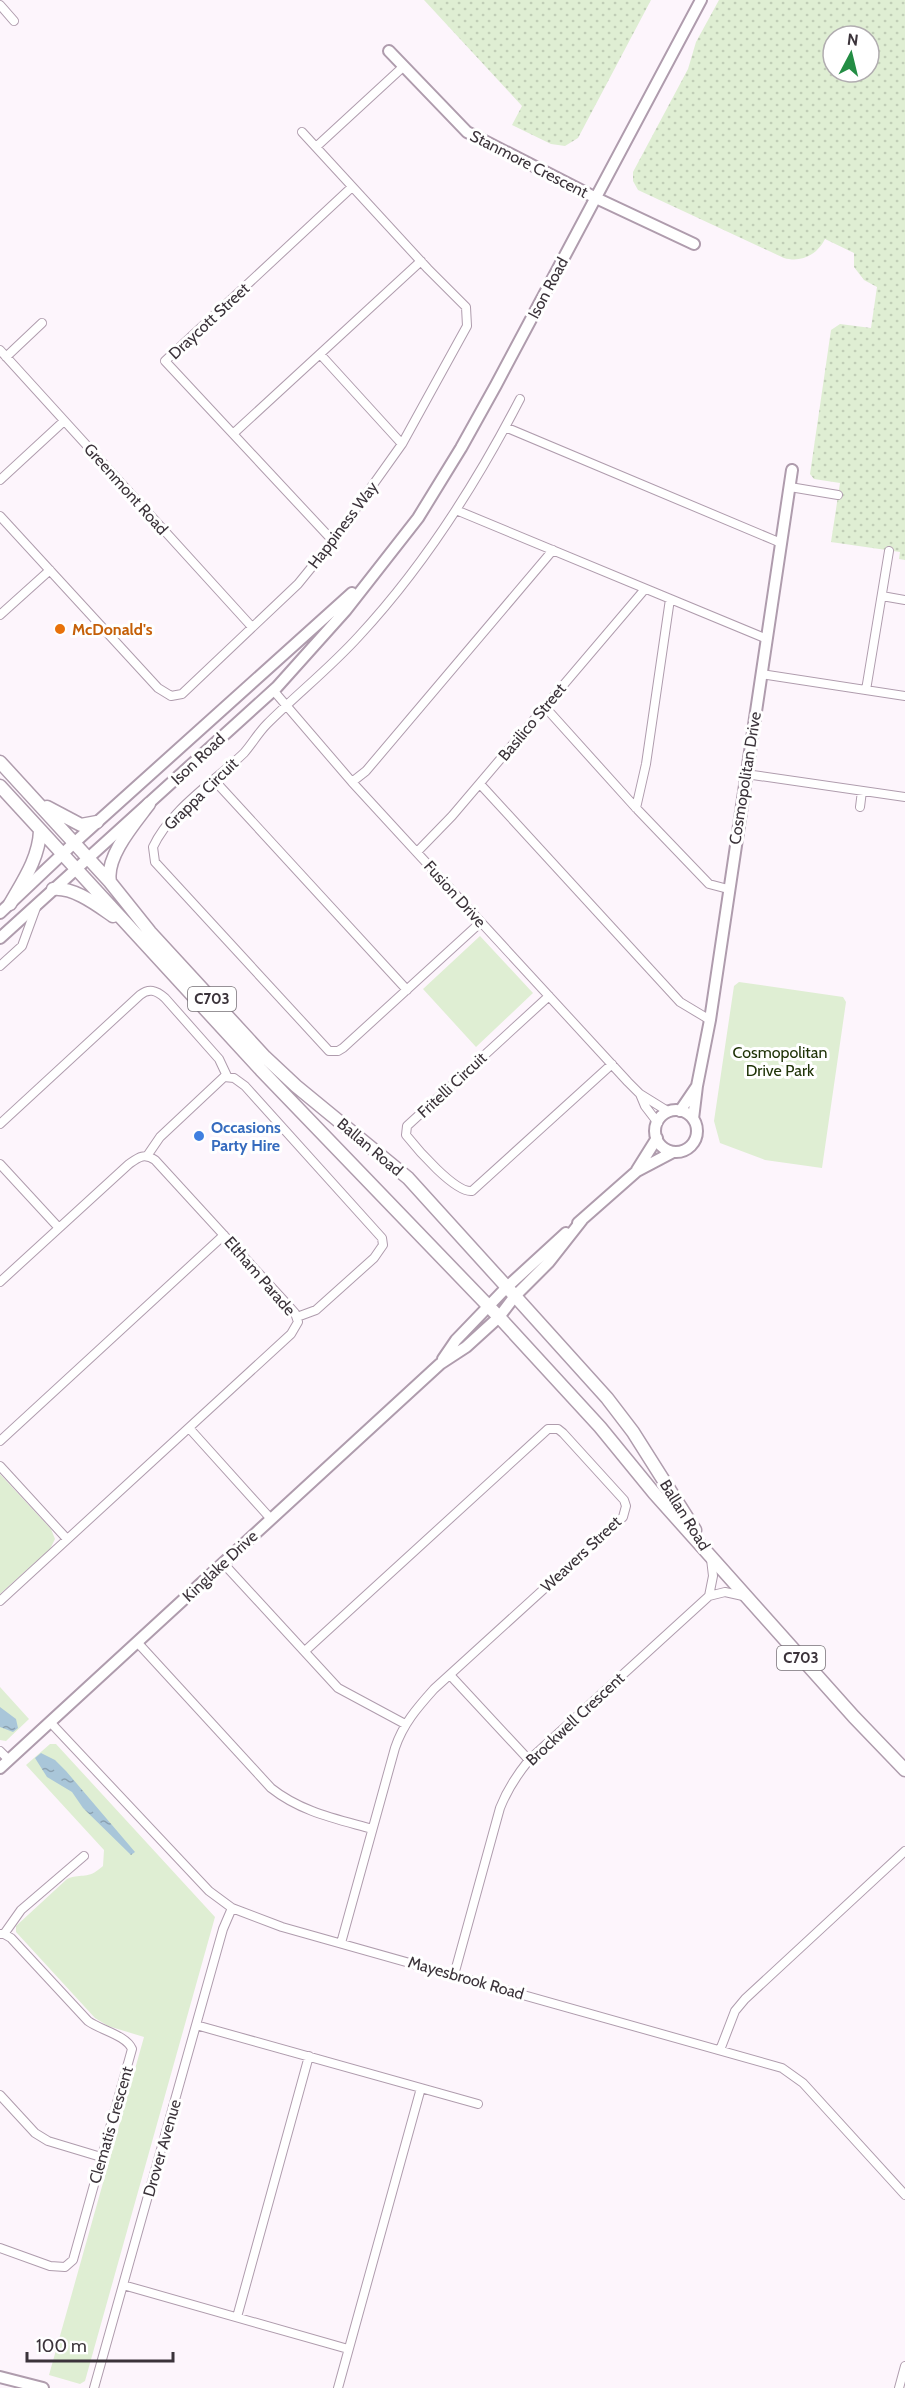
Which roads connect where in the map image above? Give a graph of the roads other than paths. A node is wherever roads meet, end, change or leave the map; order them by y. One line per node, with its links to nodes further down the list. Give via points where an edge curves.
1 (701, 0): 9 (street, Ison Road)
2 (0, 5): 3 (street)
3 (15, 21)
4 (389, 51): 5 (street, Stanmore Crescent)
5 (404, 66): 7 (street); 9 (street, Stanmore Crescent, via 466,132)
6 (302, 132): 7 (street, Happiness Way)
7 (316, 147): 8 (street, Happiness Way)
8 (352, 187): 11 (street, Happiness Way); 18 (street, Draycott Street, via 165,361)
9 (596, 198): 10 (street, Stanmore Crescent); 30 (street, Ison Road, via 461,448 418,518)
10 (694, 244)
11 (421, 261): 14 (street); 19 (street, Happiness Way, via 466,307 467,326)
12 (42, 323): 13 (street)
13 (3, 354): 16 (street, Greenmont Road)
14 (320, 354): 18 (street); 19 (street)
15 (520, 399): 17 (street, Grappa Circuit)
16 (64, 421): 21 (street); 37 (street, Greenmont Road)
17 (505, 427): 24 (street, Grappa Circuit); 27 (street)
18 (234, 433): 26 (street, Draycott Street)
19 (402, 444): 26 (street, Happiness Way)
20 (792, 470): 22 (street, Cosmopolitan Drive)
21 (0, 480)
22 (790, 487): 23 (street); 27 (street, Cosmopolitan Drive)
23 (838, 495)
24 (456, 510): 28 (street); 44 (street, Grappa Circuit, via 359,636)
25 (0, 516): 31 (street, Happiness Way)
26 (333, 541): 37 (street, Happiness Way, via 298,584)
27 (781, 543): 38 (street, Cosmopolitan Drive)
28 (553, 550): 32 (street); 49 (street, via 366,771)
29 (889, 551): 33 (street)
30 (381, 566): 40 (street, Ison Road); 41 (street, Ison Road)
31 (50, 570): 36 (street); 37 (street, Happiness Way, via 158,688 171,696 182,694)
32 (645, 589): 34 (street); 45 (street, Basilico Street)
33 (882, 596): 35 (street); 42 (street)
34 (670, 599): 38 (street); 57 (street)
35 (905, 600)
36 (0, 615)
37 (252, 627)
38 (766, 639): 39 (street, Cosmopolitan Drive)
39 (761, 674): 42 (street); 47 (street, Cosmopolitan Drive)
40 (250, 684): 41 (street, via 262,682); 58 (street, Ison Road)
41 (273, 690): 44 (street, Fusion Drive); 55 (street, Ison Road)
42 (866, 690): 43 (street)
43 (905, 696)
44 (287, 706): 48 (street, Grappa Circuit); 49 (street, Fusion Drive)
45 (545, 707): 50 (street, Basilico Street); 57 (street)
46 (0, 762): 53 (main road, Ballan Road / C703)
47 (746, 774): 52 (street); 67 (street, Cosmopolitan Drive)
48 (214, 780): 75 (street); 75 (street, Grappa Circuit, via 171,819 155,842 152,855 162,870 329,1051 343,1048)
49 (352, 782): 61 (street, Fusion Drive)
50 (480, 784): 61 (street, Basilico Street); 77 (street, via 680,1002)
51 (1, 788): 59 (main road, Ballan Road / C703)
52 (862, 791): 54 (street); 56 (street)
53 (32, 796): 58 (main road, via 75,823 86,826); 60 (main road, Ballan Road / C703)
54 (905, 797)
55 (149, 804): 63 (street, Ison Road); 65 (main road, via 109,865)
56 (860, 807)
57 (636, 808): 67 (street, via 709,884)
58 (98, 822): 60 (street, Ison Road)
59 (40, 831): 62 (main road, Ballan Road / C703); 68 (main road, via 33,861)
60 (74, 843): 62 (street, Ison Road); 63 (main road, Ballan Road / C703)
61 (417, 852): 71 (street, Fusion Drive)
62 (62, 855): 64 (main road, Ballan Road / C703); 68 (street, Ison Road)
63 (88, 858): 64 (street, Ison Road); 65 (main road, Ballan Road / C703)
64 (76, 869): 66 (street, Ison Road); 72 (main road, Ballan Road / C703)
65 (110, 882): 95 (main road, Ballan Road / C703, via 150,932 265,1057 408,1178)
66 (53, 890): 69 (street, Ison Road); 72 (main road, via 73,892)
67 (728, 890): 77 (street, Cosmopolitan Drive)
68 (5, 904): 70 (street, Ison Road)
69 (37, 904): 73 (street, Ison Road); 74 (street, via 22,946)
70 (0, 913)
71 (481, 922): 75 (street, Grappa Circuit); 76 (street, Fusion Drive)
72 (129, 927): 96 (main road, Ballan Road / C703)
73 (0, 938)
74 (0, 966)
75 (406, 990)
76 (549, 996): 78 (street, Fusion Drive); 78 (street, Fritelli Circuit, via 407,1126 406,1135 434,1166 463,1191 472,1191)
77 (710, 1020): 80 (street, Cosmopolitan Drive)
78 (612, 1064): 81 (street, Fusion Drive)
79 (227, 1076): 85 (street, via 219,1059 165,998 149,990); 88 (street, via 159,1137); 97 (street, via 245,1086 382,1238 374,1258 316,1310)
80 (697, 1086): 82 (street, Cosmopolitan Drive); 83 (street, Cosmopolitan Drive)
81 (640, 1094): 82 (street, Fusion Drive); 84 (street, Fusion Drive)
82 (675, 1111): 83 (street); 84 (street)
83 (693, 1119): 87 (street, via 697,1135 692,1145)
84 (657, 1122): 86 (street)
85 (0, 1124)
86 (657, 1138): 87 (street); 90 (street)
87 (673, 1152): 90 (street)
88 (147, 1156): 92 (street, via 129,1164); 93 (street, Eltham Parade)
89 (0, 1164): 92 (street)
90 (637, 1171): 91 (street)
91 (582, 1220): 95 (street, via 528,1266); 95 (street, via 549,1262)
92 (59, 1228): 94 (street)
93 (224, 1235): 97 (street, Eltham Parade); 101 (street)
94 (0, 1282)
95 (511, 1291): 96 (street); 98 (street); 105 (main road, Ballan Road / C703, via 614,1406)
96 (489, 1307): 98 (main road, Ballan Road / C703); 99 (street, Kinglake Drive, via 456,1340)
97 (297, 1317): 100 (street, Eltham Parade, via 291,1335)
98 (499, 1317): 99 (street, Kinglake Drive); 105 (main road, Ballan Road / C703, via 600,1427)
99 (440, 1364): 103 (street, Kinglake Drive)
100 (189, 1428): 103 (street); 104 (street, Eltham Parade)
101 (0, 1441)
102 (0, 1466): 104 (street)
103 (271, 1518): 106 (street, Kinglake Drive)
104 (67, 1539): 109 (street, Eltham Parade)
105 (710, 1557): 107 (street); 108 (main road, Ballan Road / C703)
106 (223, 1563): 110 (street, Kinglake Drive); 111 (street)
107 (709, 1596): 108 (street, via 725,1592); 116 (street, Brockwell Crescent)
108 (747, 1597): 118 (main road, Ballan Road / C703)
109 (0, 1601)
110 (137, 1642): 113 (street, Kinglake Drive); 119 (street, via 284,1798 311,1811)
111 (304, 1651): 112 (street, Weavers Street, via 543,1433 558,1429 619,1494 626,1506 623,1517); 114 (street, via 338,1688)
112 (450, 1675): 114 (street, Weavers Street); 116 (street)
113 (50, 1722): 117 (street, Kinglake Drive); 122 (street, Mayesbrook Road, via 192,1876)
114 (405, 1724): 119 (street, Weavers Street)
115 (0, 1751): 117 (street)
116 (529, 1760): 125 (street, Brockwell Crescent, via 506,1791 500,1808)
117 (4, 1764)
118 (905, 1770)
119 (372, 1829): 124 (street, Weavers Street)
120 (904, 1851): 127 (street, via 745,1999 732,2017)
121 (84, 1856): 123 (street, via 21,1910)
122 (232, 1908): 124 (street, Mayesbrook Road, via 262,1921); 126 (street, Drover Avenue)
123 (2, 1934): 132 (street, Clematis Crescent, via 18,1945 88,2021 130,2045 132,2053)
124 (341, 1943): 125 (street, Mayesbrook Road)
125 (454, 1975): 127 (street, Mayesbrook Road)
126 (196, 2025): 128 (street); 135 (street, Drover Avenue)
127 (720, 2050): 133 (street, Mayesbrook Road, via 772,2064 792,2074)
128 (309, 2056): 129 (street); 136 (street)
129 (421, 2088): 131 (street); 137 (street)
130 (0, 2096): 132 (street, via 35,2133 48,2141)
131 (478, 2104)
132 (101, 2157): 134 (street, Clematis Crescent, via 70,2265 55,2267)
133 (905, 2195)
134 (0, 2248)
135 (123, 2285): 136 (street); 142 (street, Drover Avenue)
136 (237, 2318): 137 (street)
137 (348, 2349): 143 (street)
138 (905, 2366): 144 (street)
139 (0, 2377): 140 (street)
140 (22, 2385): 141 (street)
141 (43, 2388)
142 (94, 2388)
143 (338, 2388)
144 (899, 2388)

